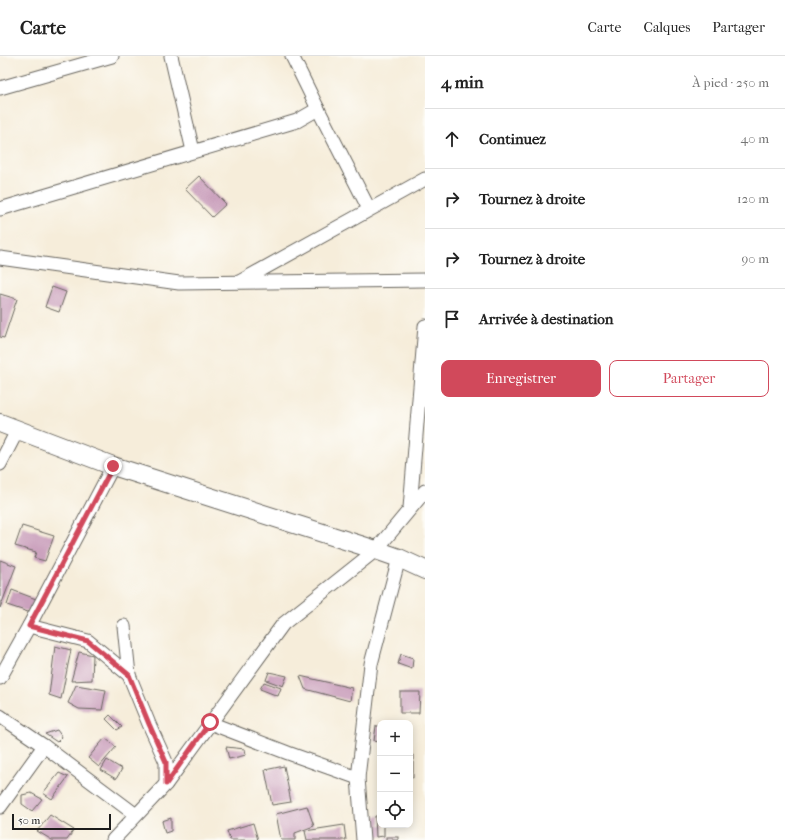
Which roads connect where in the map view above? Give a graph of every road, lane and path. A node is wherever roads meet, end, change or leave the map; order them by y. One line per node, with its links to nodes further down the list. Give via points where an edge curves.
1 (112, 56): 4 (street)
2 (171, 56): 6 (street)
3 (292, 56): 5 (street)
4 (0, 88)
5 (318, 109): 6 (street, via 297,121); 9 (street)
6 (193, 151): 8 (street)
7 (425, 179): 9 (street)
8 (0, 209)
9 (369, 209): 12 (street)
10 (0, 258): 12 (street, via 179,284)
11 (425, 280): 12 (street)
12 (239, 282)
13 (425, 326): 19 (street)
14 (0, 423): 15 (street)
15 (18, 429): 16 (street); 17 (street)
16 (0, 464)
17 (113, 466): 20 (street); 23 (street)
18 (425, 491): 19 (street)
19 (410, 508): 20 (street)
20 (376, 550): 21 (street); 28 (street, via 283,624)
21 (399, 558): 22 (street); 30 (street, via 371,664)
22 (425, 570)
23 (29, 626): 25 (street, via 88,641); 26 (street)
24 (124, 626): 25 (street)
25 (129, 675): 31 (street, via 166,762)
26 (0, 678)
27 (0, 716): 29 (street)
28 (210, 722): 30 (street, via 288,754); 31 (street)
29 (44, 746): 32 (street); 33 (street)
30 (358, 778): 35 (street)
31 (166, 784): 33 (street)
32 (0, 807)
33 (136, 815): 34 (street)
34 (113, 840)
35 (363, 840)

